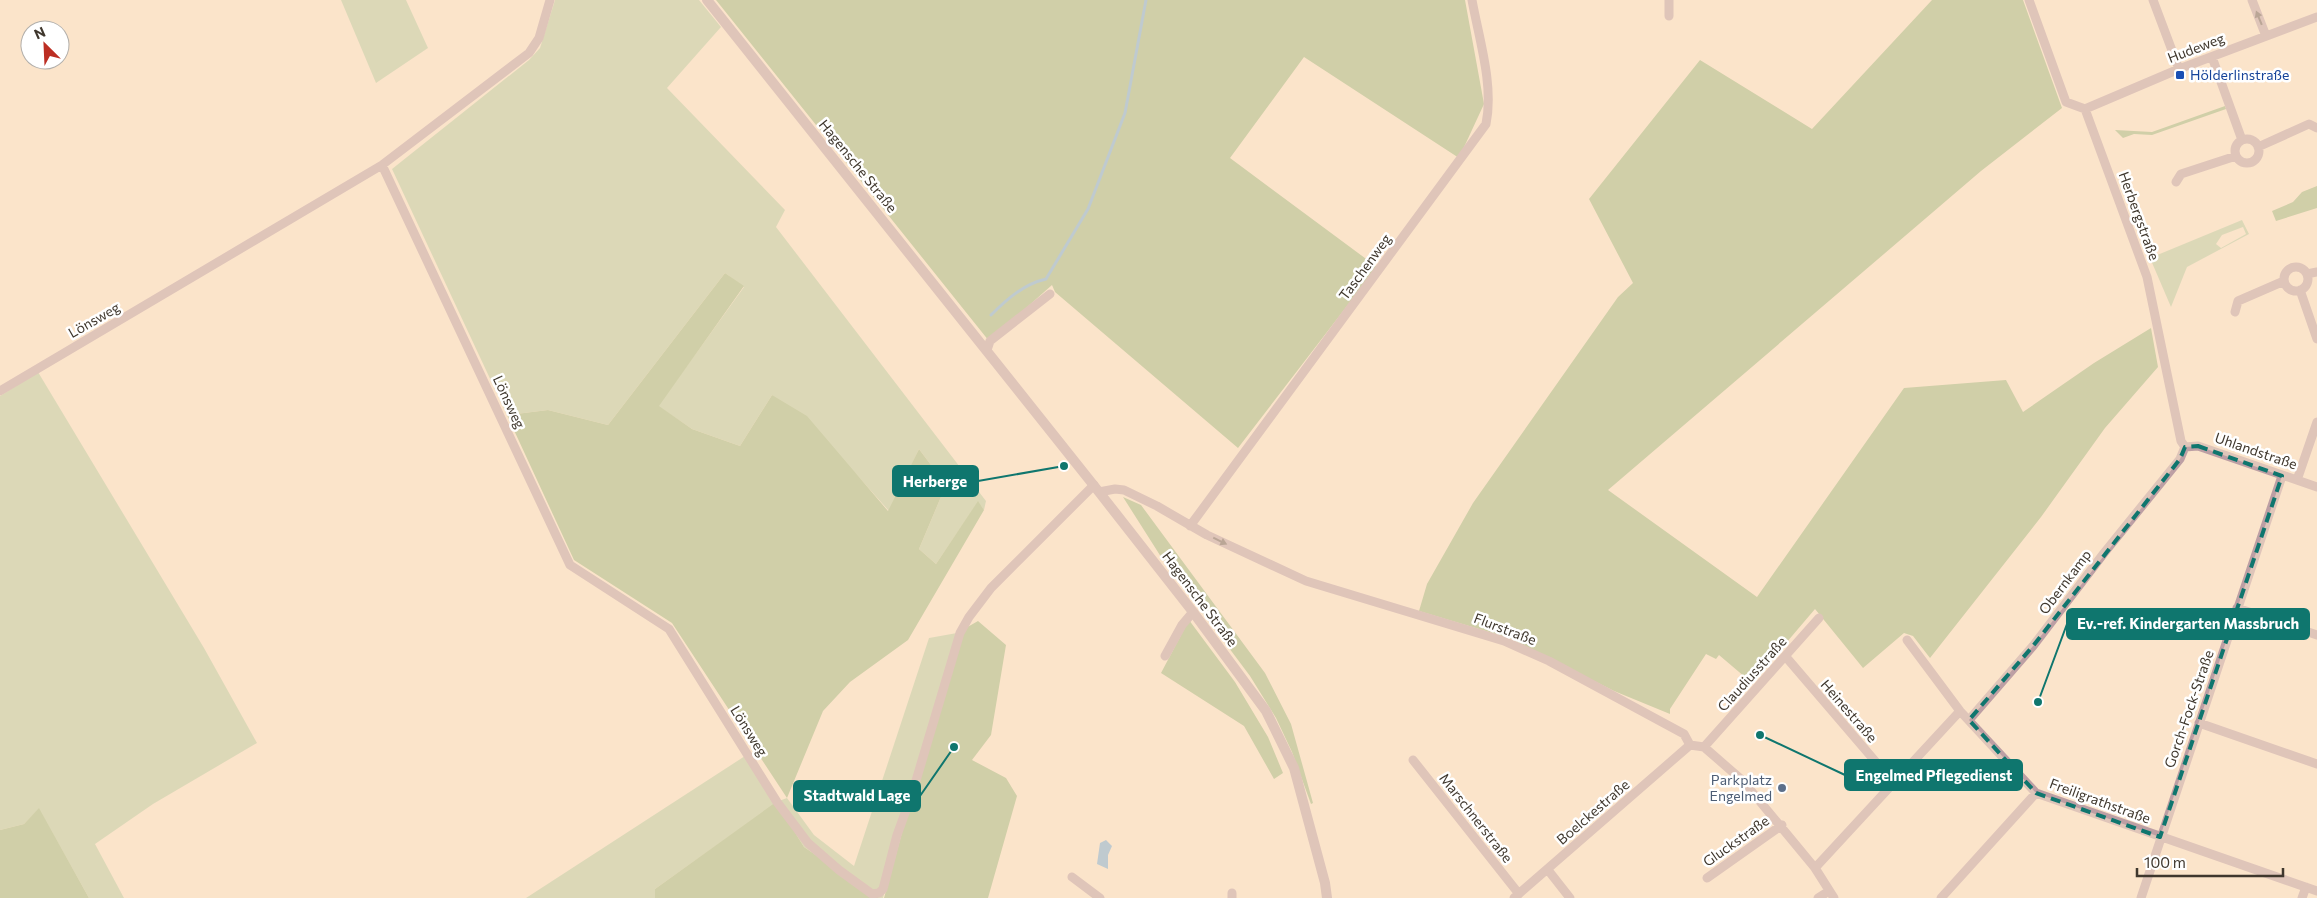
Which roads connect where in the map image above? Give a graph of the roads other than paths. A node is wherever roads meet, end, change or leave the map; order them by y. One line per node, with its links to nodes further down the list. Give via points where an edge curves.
1 (550, 0): 18 (street, Lönsweg, via 538,38 528,53)
2 (707, 0): 27 (street, Hagensche Straße)
3 (1472, 0): 35 (street, Taschenweg, via 1486,77 1486,124)
4 (1669, 0): 8 (street)
5 (2029, 0): 13 (street, via 2066,102)
6 (2153, 0): 12 (street)
7 (2252, 0): 10 (street, one-way to 7)
8 (1670, 16)
9 (2317, 17): 10 (street, Hudeweg)
10 (2266, 36): 11 (street, Hudeweg)
11 (2212, 57): 12 (street, Hudeweg); 15 (street)
12 (2179, 69): 13 (street, Hudeweg)
13 (2085, 109): 30 (street, Herbergstraße, via 2147,278 2181,441)
14 (2317, 128): 16 (street, via 2309,124)
15 (2242, 140): 16 (street, via 2248,139); 17 (street, via 2235,150)
16 (2258, 147): 17 (street, via 2259,153 2252,162 2240,161)
17 (2236, 156): 19 (street, via 2181,174)
18 (382, 165): 28 (street, Lönsweg); 34 (street, Lönsweg, via 570,565 669,629 777,802 808,843 872,894 883,889 960,634 969,617 991,588)
19 (2176, 182)
20 (2317, 272): 21 (street)
21 (2307, 274): 22 (street, via 2303,269 2292,268 2284,276); 23 (street, via 2308,280)
22 (2284, 281): 23 (street, via 2293,290); 25 (street, via 2238,301)
23 (2300, 290): 26 (street)
24 (1050, 294): 27 (street, via 990,341)
25 (2235, 312)
26 (2317, 339)
27 (987, 350): 34 (street, Hagensche Straße)
28 (0, 391)
29 (2317, 422): 32 (street)
30 (2185, 447): 31 (street, Uhlandstraße, via 2198,446); 44 (street, Obernkamp, via 2180,459 2033,646)
31 (2282, 476): 32 (street, Uhlandstraße); 36 (street, Gorch-Fock-Straße)
32 (2296, 480): 33 (street, Uhlandstraße)
33 (2317, 487)
34 (1096, 489): 35 (street, Flurstraße, via 1124,490); 37 (street, Hagensche Straße)
35 (1190, 526): 46 (street, Flurstraße, one-way to 46, via 1306,581 1504,641 1549,661 1684,734)
36 (2237, 608): 39 (street); 45 (street, Gorch-Fock-Straße)
37 (1193, 612): 41 (street); 63 (street, Hagensche Straße, via 1266,711 1294,768)
38 (1819, 618): 42 (street, Claudiusstraße)
39 (2317, 635)
40 (1906, 640): 43 (street, Freiligrathstraße)
41 (1165, 656)
42 (1786, 657): 47 (street, Claudiusstraße); 50 (street, Heinestraße)
43 (1960, 711): 44 (street, Freiligrathstraße); 50 (street)
44 (1969, 720): 51 (street, Freiligrathstraße)
45 (2199, 723): 49 (street); 53 (street, Gorch-Fock-Straße)
46 (1690, 746): 47 (street); 55 (street, Boelckestraße)
47 (1704, 747): 52 (street, via 1743,781)
48 (1413, 760): 61 (street, Marschnerstraße)
49 (2317, 764)
50 (1892, 782): 54 (street)
51 (2036, 793): 53 (street, Freiligrathstraße); 66 (street)
52 (1782, 826): 54 (street); 57 (street, Gluckstraße)
53 (2160, 837): 58 (street, Freiligrathstraße); 67 (street, Gorch-Fock-Straße)
54 (1815, 868): 60 (street)
55 (1548, 870): 61 (street, Boelckestraße); 64 (street)
56 (1072, 877): 62 (street)
57 (1707, 878)
58 (2306, 887): 59 (street, Freiligrathstraße); 68 (street)
59 (2317, 891)
60 (1831, 894): 65 (street)
61 (1516, 896)
62 (1100, 898)
63 (1327, 898)
64 (1570, 898)
65 (1818, 898)
66 (1941, 898)
67 (2141, 898)
68 (2302, 898)

